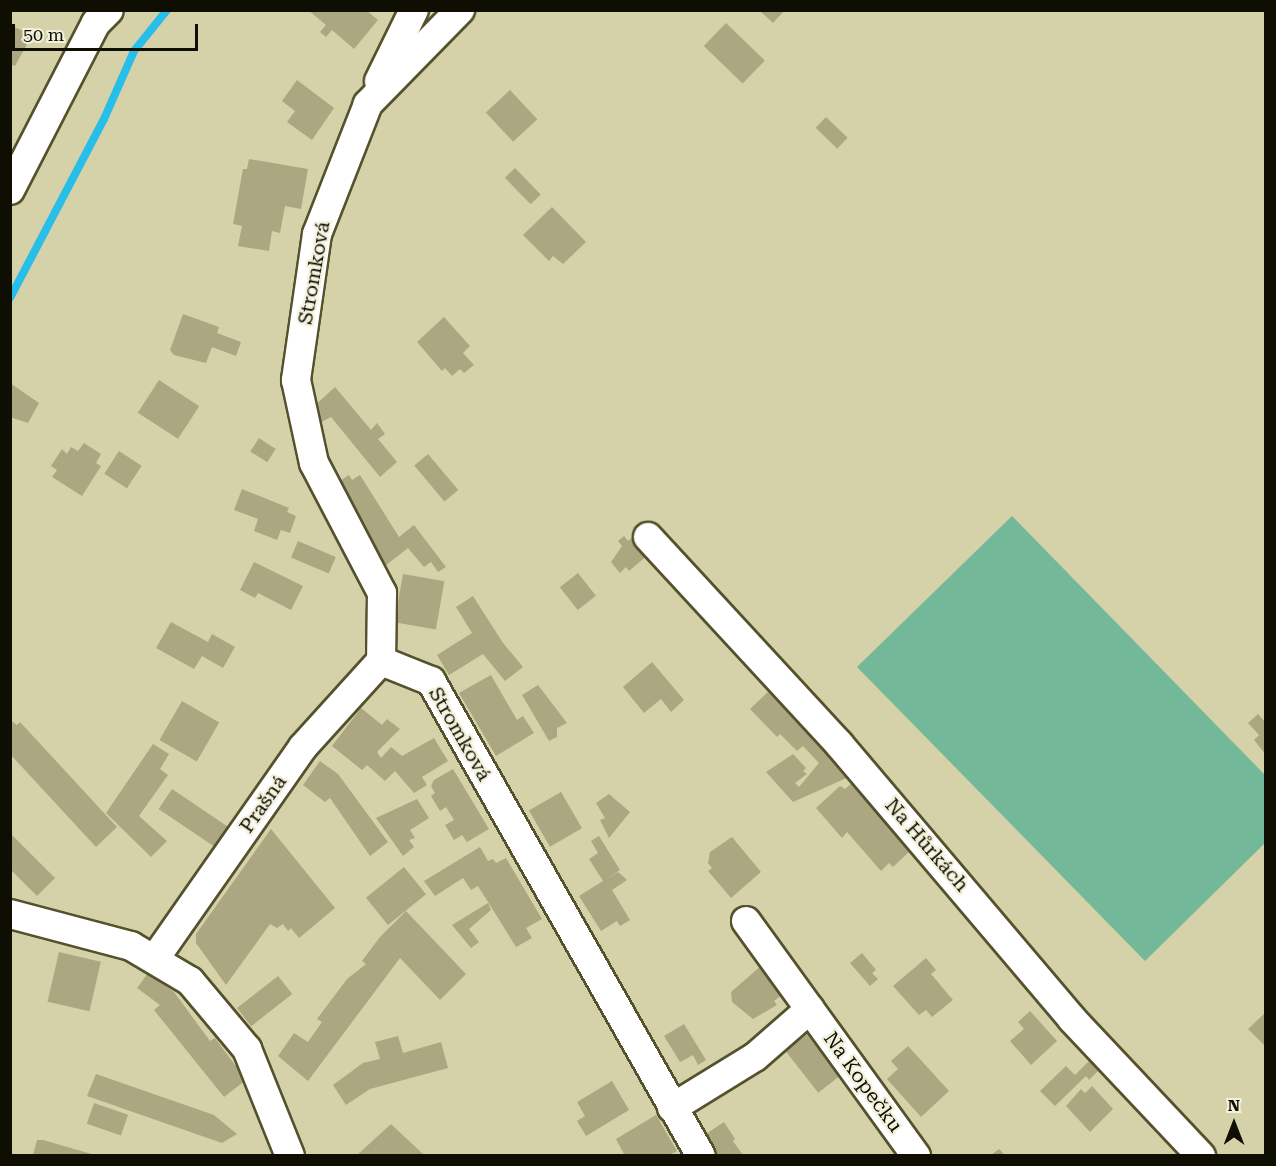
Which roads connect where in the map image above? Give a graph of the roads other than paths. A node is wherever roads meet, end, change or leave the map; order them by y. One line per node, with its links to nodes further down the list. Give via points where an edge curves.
1 (109, 10): 5 (street, via 96,23)
2 (414, 10): 4 (street, Stromková)
3 (460, 10): 4 (street, Stromková)
4 (368, 104): 7 (street, Stromková, via 317,234 296,380 314,463 382,593)
5 (10, 190)
6 (648, 537): 16 (street, Na Hůrkách, via 839,744 1072,1019)
7 (381, 661): 10 (street, Prašná, via 303,747); 12 (street, Stromková, via 431,681)
8 (10, 914): 10 (street, via 102,937)
9 (746, 921): 11 (street, Na Kopečku)
10 (156, 957): 13 (street, via 190,981 247,1049)
11 (810, 1009): 12 (street, via 755,1057); 15 (street, Na Kopečku)
12 (672, 1108): 14 (street, Stromková)
13 (290, 1155)
14 (701, 1155)
15 (916, 1155)
16 (1201, 1155)

